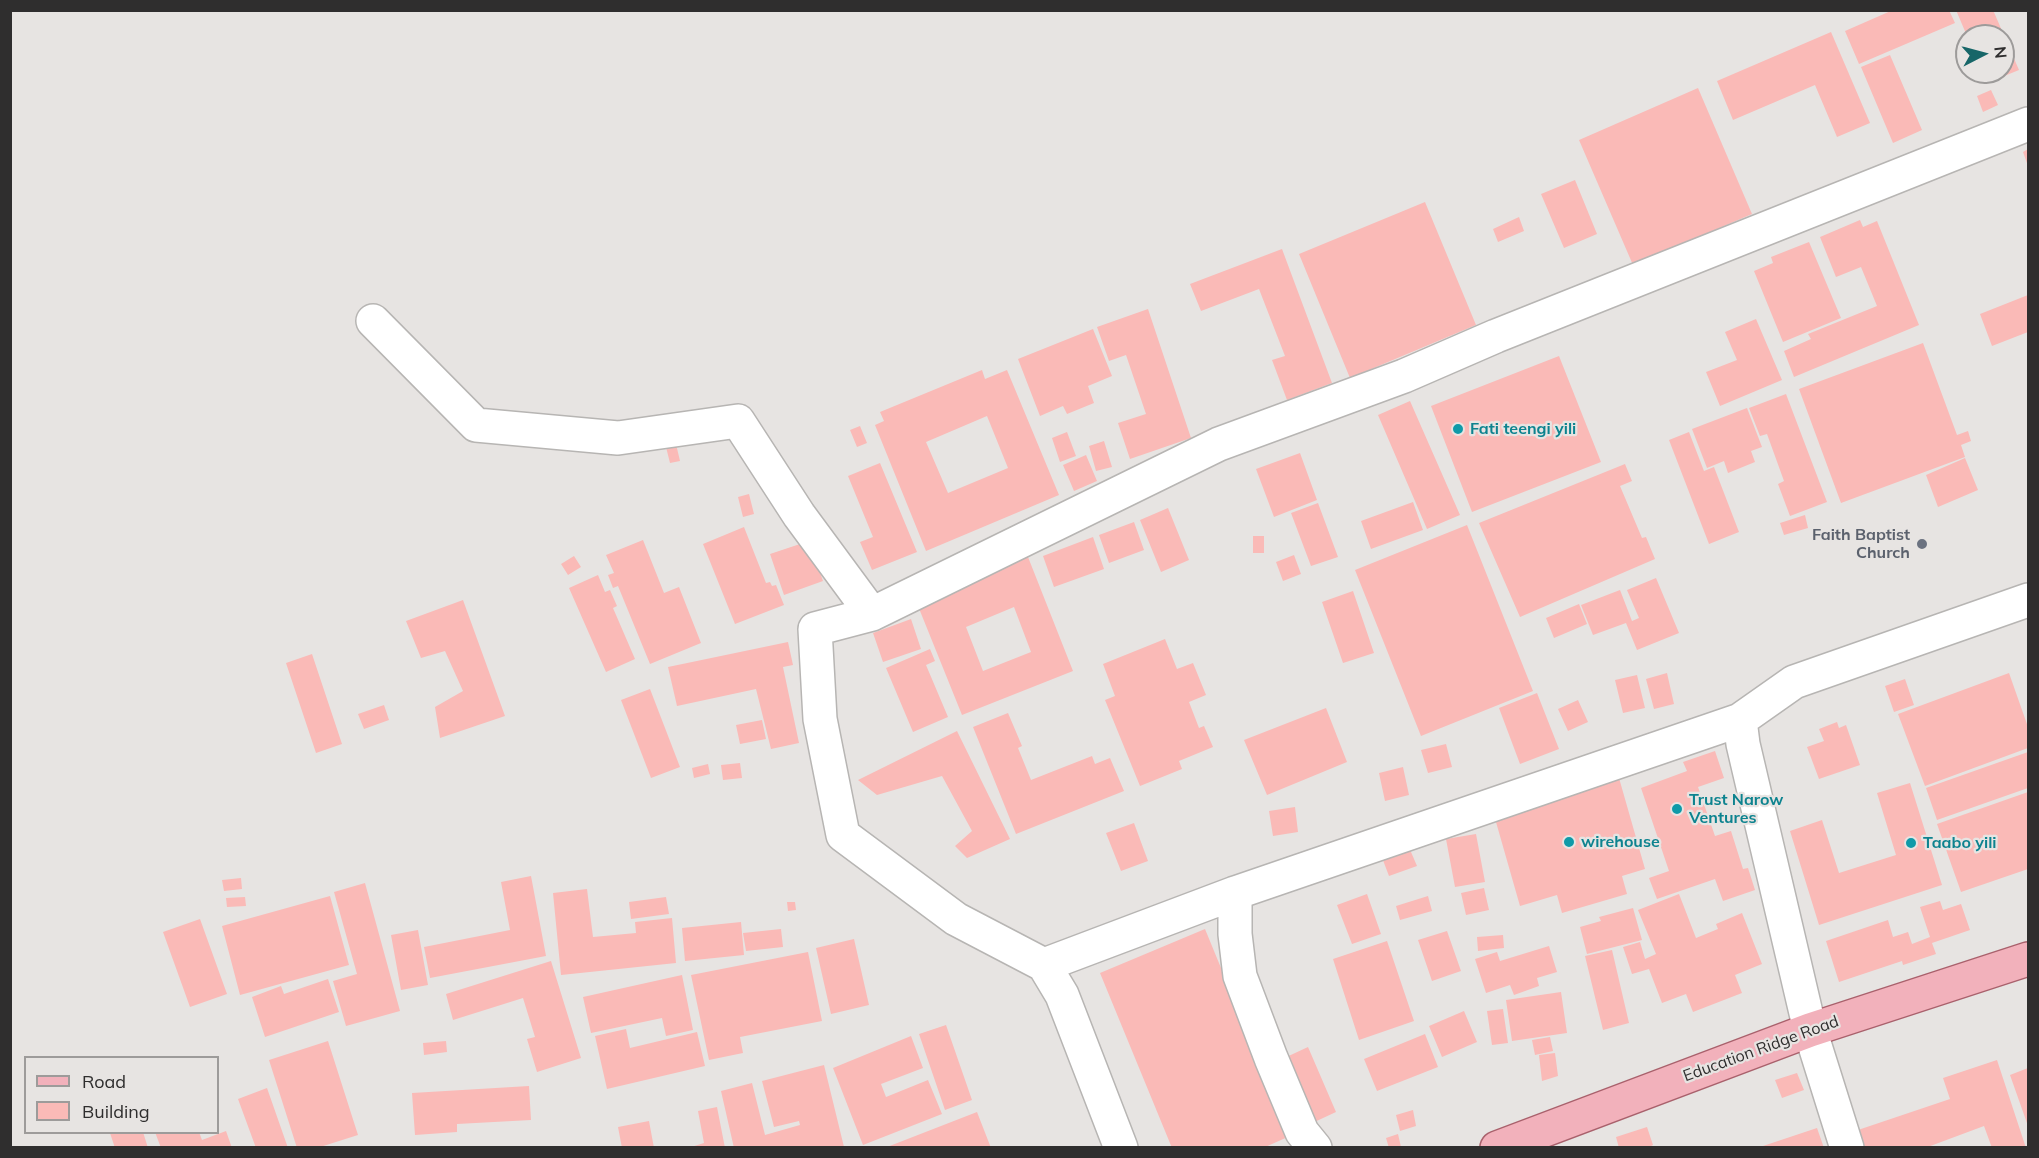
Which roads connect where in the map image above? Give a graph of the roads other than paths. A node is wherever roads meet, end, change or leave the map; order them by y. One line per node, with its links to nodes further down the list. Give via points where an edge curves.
1 (2028, 124): 4 (street, via 1404,376 1219,444)
2 (373, 321): 4 (street, via 476,425 618,438 738,421 799,515)
3 (2028, 600): 5 (street, via 1794,682)
4 (872, 614): 8 (street, via 815,630 820,720 843,835 956,919)
5 (1740, 720): 6 (street); 9 (street)
6 (1235, 893): 8 (street); 11 (street, via 1240,976 1302,1132)
7 (2028, 959): 9 (main road, Education Ridge Road)
8 (1044, 965): 10 (street, via 1062,995)
9 (1810, 1030): 12 (main road, Education Ridge Road); 13 (street)
10 (1121, 1148)
11 (1315, 1148)
12 (1497, 1148)
13 (1847, 1148)

